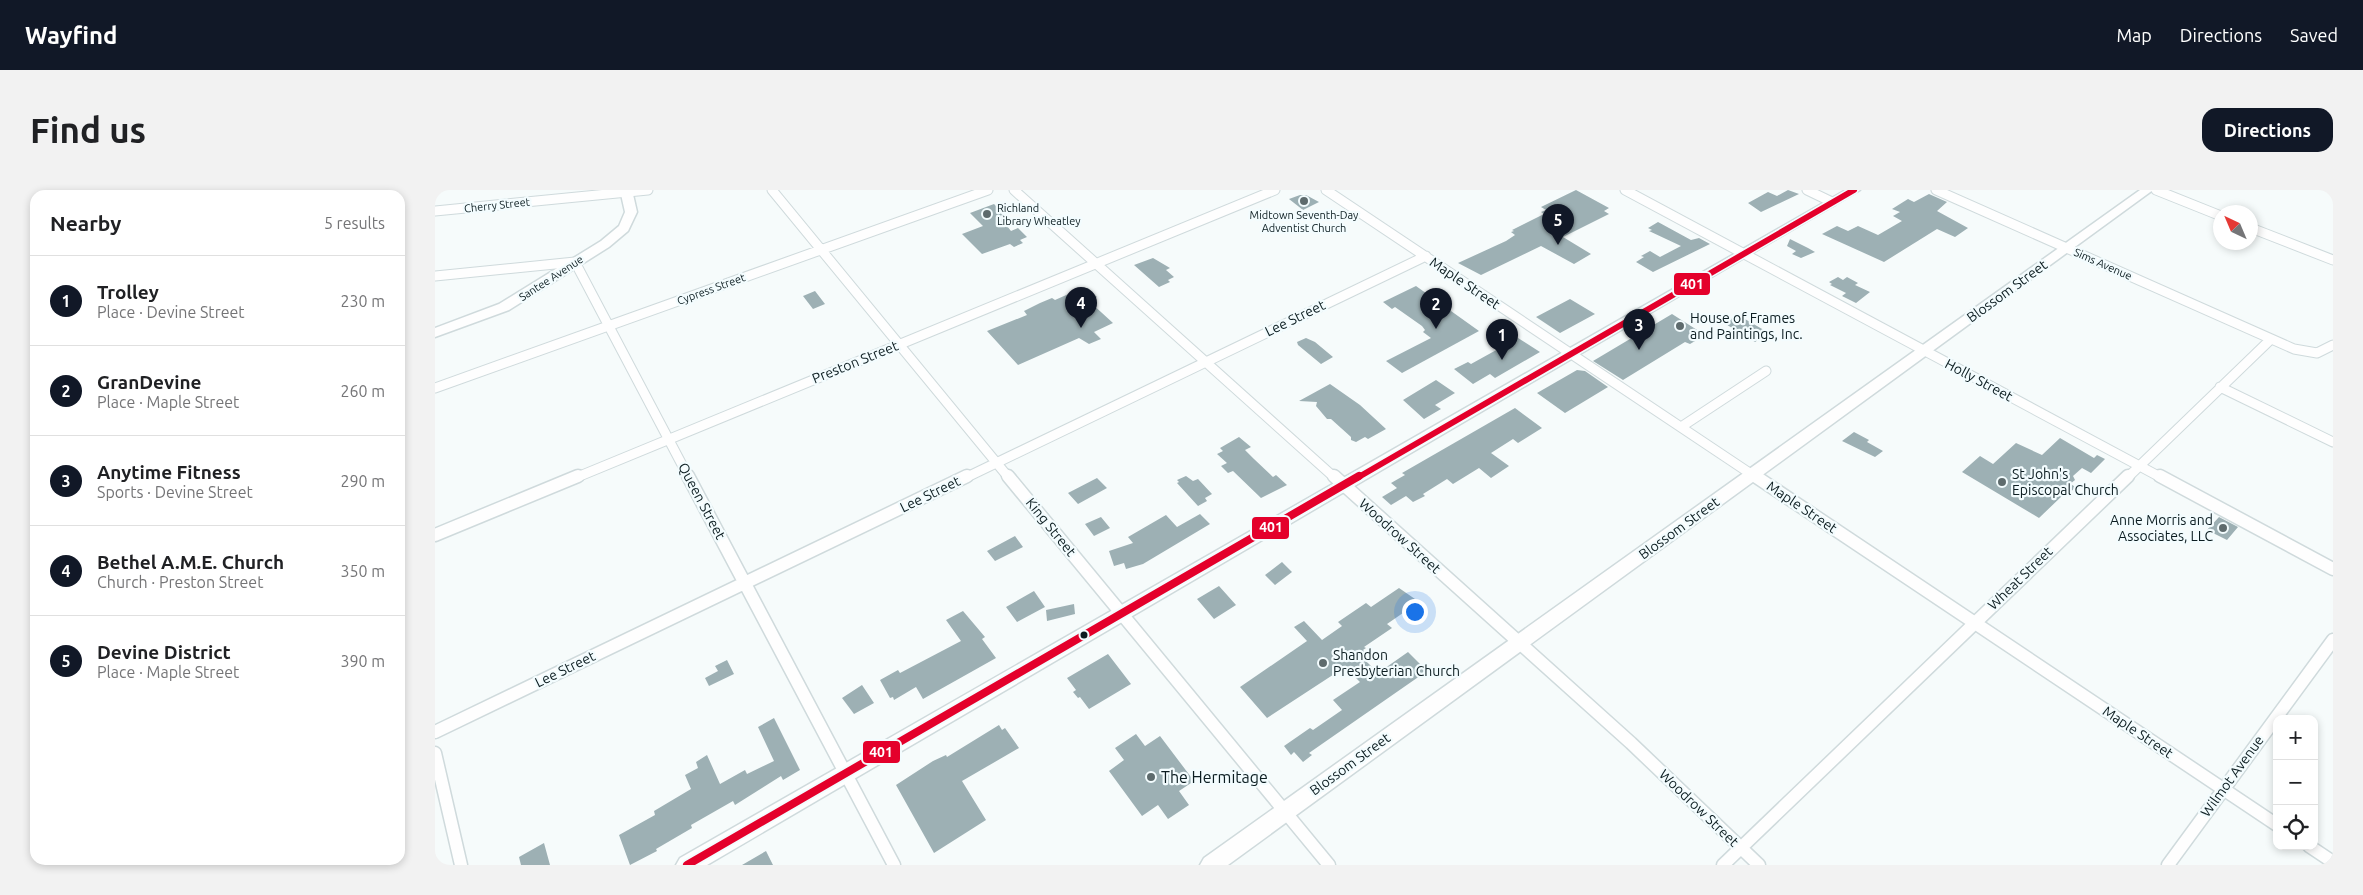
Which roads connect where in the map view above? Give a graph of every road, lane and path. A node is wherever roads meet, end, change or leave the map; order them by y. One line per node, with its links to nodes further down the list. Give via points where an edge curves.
1 (648, 190): 13 (street, Cherry Street)
2 (772, 190): 19 (street, King Street)
3 (988, 190): 19 (street, Cypress Street)
4 (1015, 190): 24 (street, Woodrow Street)
5 (1275, 190): 24 (street, Preston Street)
6 (1327, 190): 21 (street, Maple Street)
7 (1625, 190): 20 (street, Holly Street)
8 (1807, 190): 14 (street)
9 (1853, 190): 14 (street)
10 (1936, 190): 18 (street, Sims Avenue)
11 (2147, 190): 18 (street, Blossom Street)
12 (2156, 190): 16 (street)
13 (626, 191): 15 (street, Cherry Street); 23 (street, Santee Avenue, via 631,212 624,228)
14 (1832, 202): 20 (street)
15 (435, 211)
16 (2213, 213)
17 (2258, 231): 22 (street)
18 (2067, 248): 28 (street, Sims Avenue); 31 (street, Blossom Street)
19 (823, 249): 26 (street, Cypress Street); 29 (street, King Street)
20 (1744, 253): 31 (street, Holly Street); 32 (street)
21 (1426, 256): 32 (street, Maple Street); 33 (street, Lee Street)
22 (2333, 260)
23 (575, 262): 25 (street); 26 (street, Queen Street); 27 (street, Santee Avenue, via 504,307)
24 (1096, 263): 29 (street, Preston Street); 33 (street, Woodrow Street)
25 (435, 276)
26 (609, 326): 36 (street, Cypress Street); 38 (street, Queen Street)
27 (435, 334)
28 (2270, 340): 30 (street, via 2313,353 2326,352); 35 (street, Wheat Street)
29 (901, 344): 38 (street, Preston Street); 40 (street, King Street)
30 (2333, 346)
31 (1924, 350): 41 (street, Holly Street); 42 (street, Blossom Street)
32 (1571, 353): 37 (street, Maple Street); 43 (street)
33 (1206, 362): 40 (street, Lee Street); 43 (street, Woodrow Street)
34 (1766, 371): 37 (street)
35 (2219, 387): 39 (street); 41 (street, Wheat Street)
36 (435, 388)
37 (1681, 427): 42 (street, Maple Street)
38 (668, 439): 44 (street, Preston Street); 46 (street, Queen Street)
39 (2333, 442)
40 (998, 462): 46 (street, Lee Street); 47 (street, King Street)
41 (2139, 464): 45 (street, Holly Street); 48 (street, Wheat Street)
42 (1752, 474): 48 (street, Maple Street); 50 (street, Blossom Street)
43 (1343, 485): 47 (street); 50 (street, Woodrow Street)
44 (435, 535)
45 (2333, 569)
46 (745, 583): 51 (street, Lee Street); 53 (street, Queen Street)
47 (1122, 613): 53 (street); 55 (street, King Street)
48 (1975, 623): 54 (street, Maple Street); 57 (street, Wheat Street)
49 (2333, 640): 54 (street, Wilmot Avenue)
50 (1519, 643): 55 (street, Blossom Street); 57 (street, Woodrow Street)
51 (435, 732)
52 (435, 753): 60 (street)
53 (845, 773): 61 (street); 62 (street, Queen Street)
54 (2224, 789): 56 (street, Maple Street); 67 (street, Wilmot Avenue)
55 (1285, 812): 63 (street, Blossom Street); 64 (street, King Street)
56 (2273, 821)
57 (1741, 848): 65 (street, Wheat Street); 66 (street, Woodrow Street)
58 (2315, 850): 59 (street)
59 (2333, 862)
60 (461, 865)
61 (687, 865)
62 (894, 865)
63 (1211, 865)
64 (1329, 865)
65 (1723, 865)
66 (1759, 865)
67 (2168, 865)

